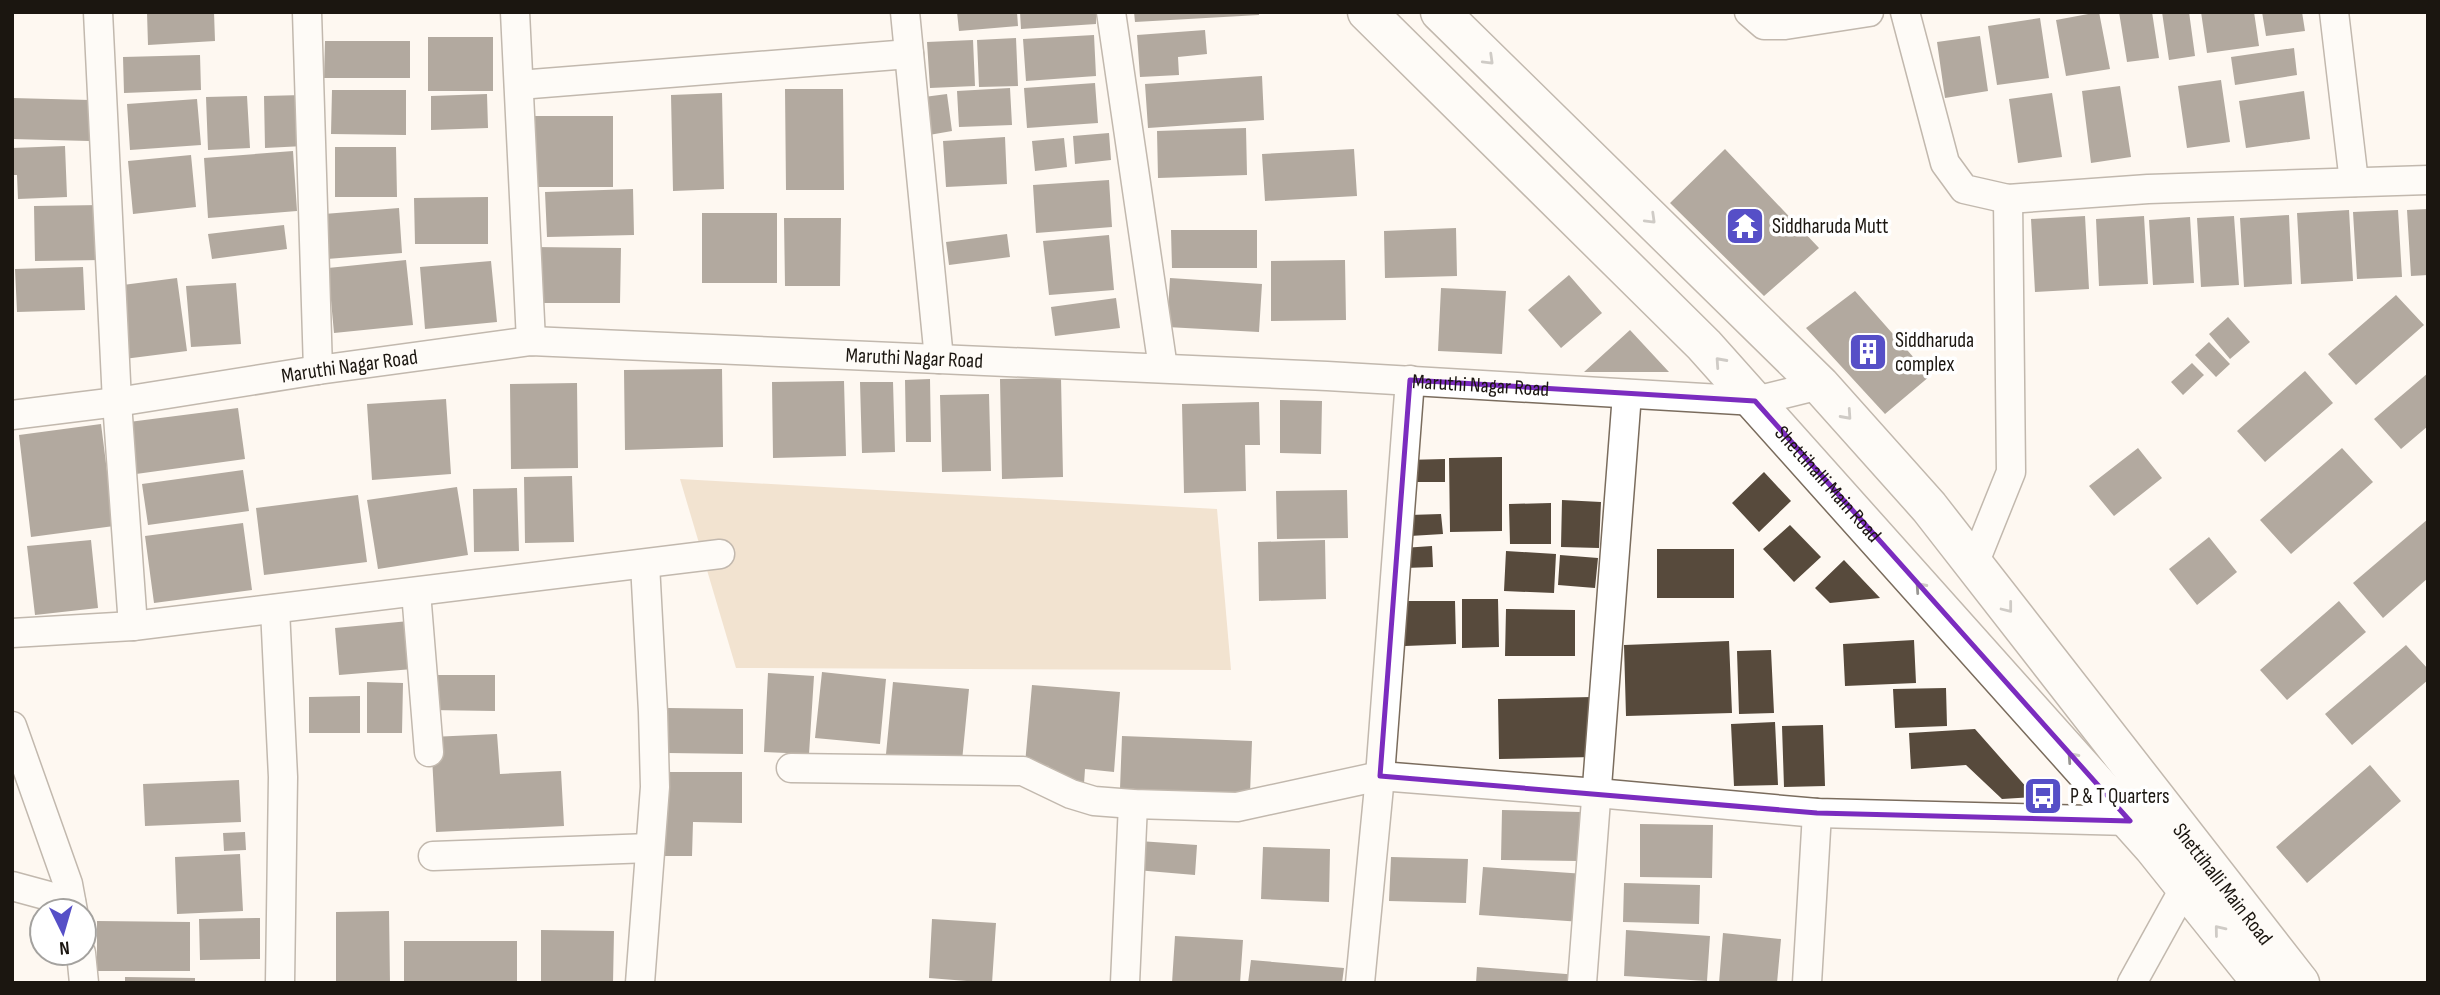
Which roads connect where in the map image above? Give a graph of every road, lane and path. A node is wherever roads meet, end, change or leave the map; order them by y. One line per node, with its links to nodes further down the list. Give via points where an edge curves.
1 (98, 12): 25 (street)
2 (307, 12): 20 (street)
3 (515, 12): 13 (street)
4 (905, 12): 12 (street)
5 (1111, 12): 19 (street)
6 (1367, 12): 24 (main road, Shettihalli Main Road, one-way to 6)
7 (1440, 12): 22 (main road, Shettihalli Main Road, one-way to 22)
8 (1749, 12): 9 (street, via 1764,25 1785,25)
9 (1869, 12)
10 (1905, 12): 16 (street, via 1945,163 1964,189)
11 (2334, 12): 15 (street)
12 (909, 54): 13 (street); 18 (street)
13 (519, 85): 17 (street)
14 (2428, 180): 15 (street)
15 (2354, 182): 16 (street)
16 (2008, 199): 29 (street, via 2011,472)
17 (531, 341): 18 (street, Maruthi Nagar Road); 20 (street, Maruthi Nagar Road)
18 (939, 359): 19 (street, Maruthi Nagar Road)
19 (1163, 368): 21 (street, Maruthi Nagar Road)
20 (318, 370): 25 (street, Maruthi Nagar Road)
21 (1410, 380): 23 (street, Maruthi Nagar Road); 37 (street)
22 (1820, 385): 24 (street, Maruthi Nagar Road); 29 (main road, Shettihalli Main Road, one-way to 29)
23 (1627, 394): 24 (street, Maruthi Nagar Road); 38 (street)
24 (1755, 401): 42 (main road, Shettihalli Main Road, one-way to 24)
25 (117, 402): 26 (street, Maruthi Nagar Road); 32 (street)
26 (12, 415)
27 (720, 554): 28 (street)
28 (645, 564): 30 (street); 43 (street, via 655,774)
29 (1974, 564): 41 (main road, Shettihalli Main Road, one-way to 41)
30 (416, 592): 31 (street); 35 (street)
31 (275, 609): 32 (street); 49 (street, via 283,777)
32 (133, 626): 33 (street)
33 (12, 633)
34 (12, 726): 48 (street)
35 (429, 752)
36 (791, 768): 39 (street, via 1023,771 1094,801)
37 (1380, 776): 38 (street); 39 (street, via 1237,807); 52 (street)
38 (1597, 793): 40 (street); 53 (street)
39 (1133, 804): 51 (street)
40 (1818, 813): 42 (street); 54 (street)
41 (2171, 816): 42 (street); 57 (main road, Shettihalli Main Road)
42 (2130, 821): 46 (main road, Shettihalli Main Road)
43 (650, 848): 44 (street); 50 (street)
44 (433, 856)
45 (12, 886): 47 (street)
46 (2185, 887): 55 (street); 56 (main road, Shettihalli Main Road, one-way to 46)
47 (43, 897)
48 (70, 897)
49 (280, 983)
50 (640, 983)
51 (1125, 983)
52 (1360, 983)
53 (1582, 983)
54 (1807, 983)
55 (2132, 983)
56 (2262, 983)
57 (2300, 983)

